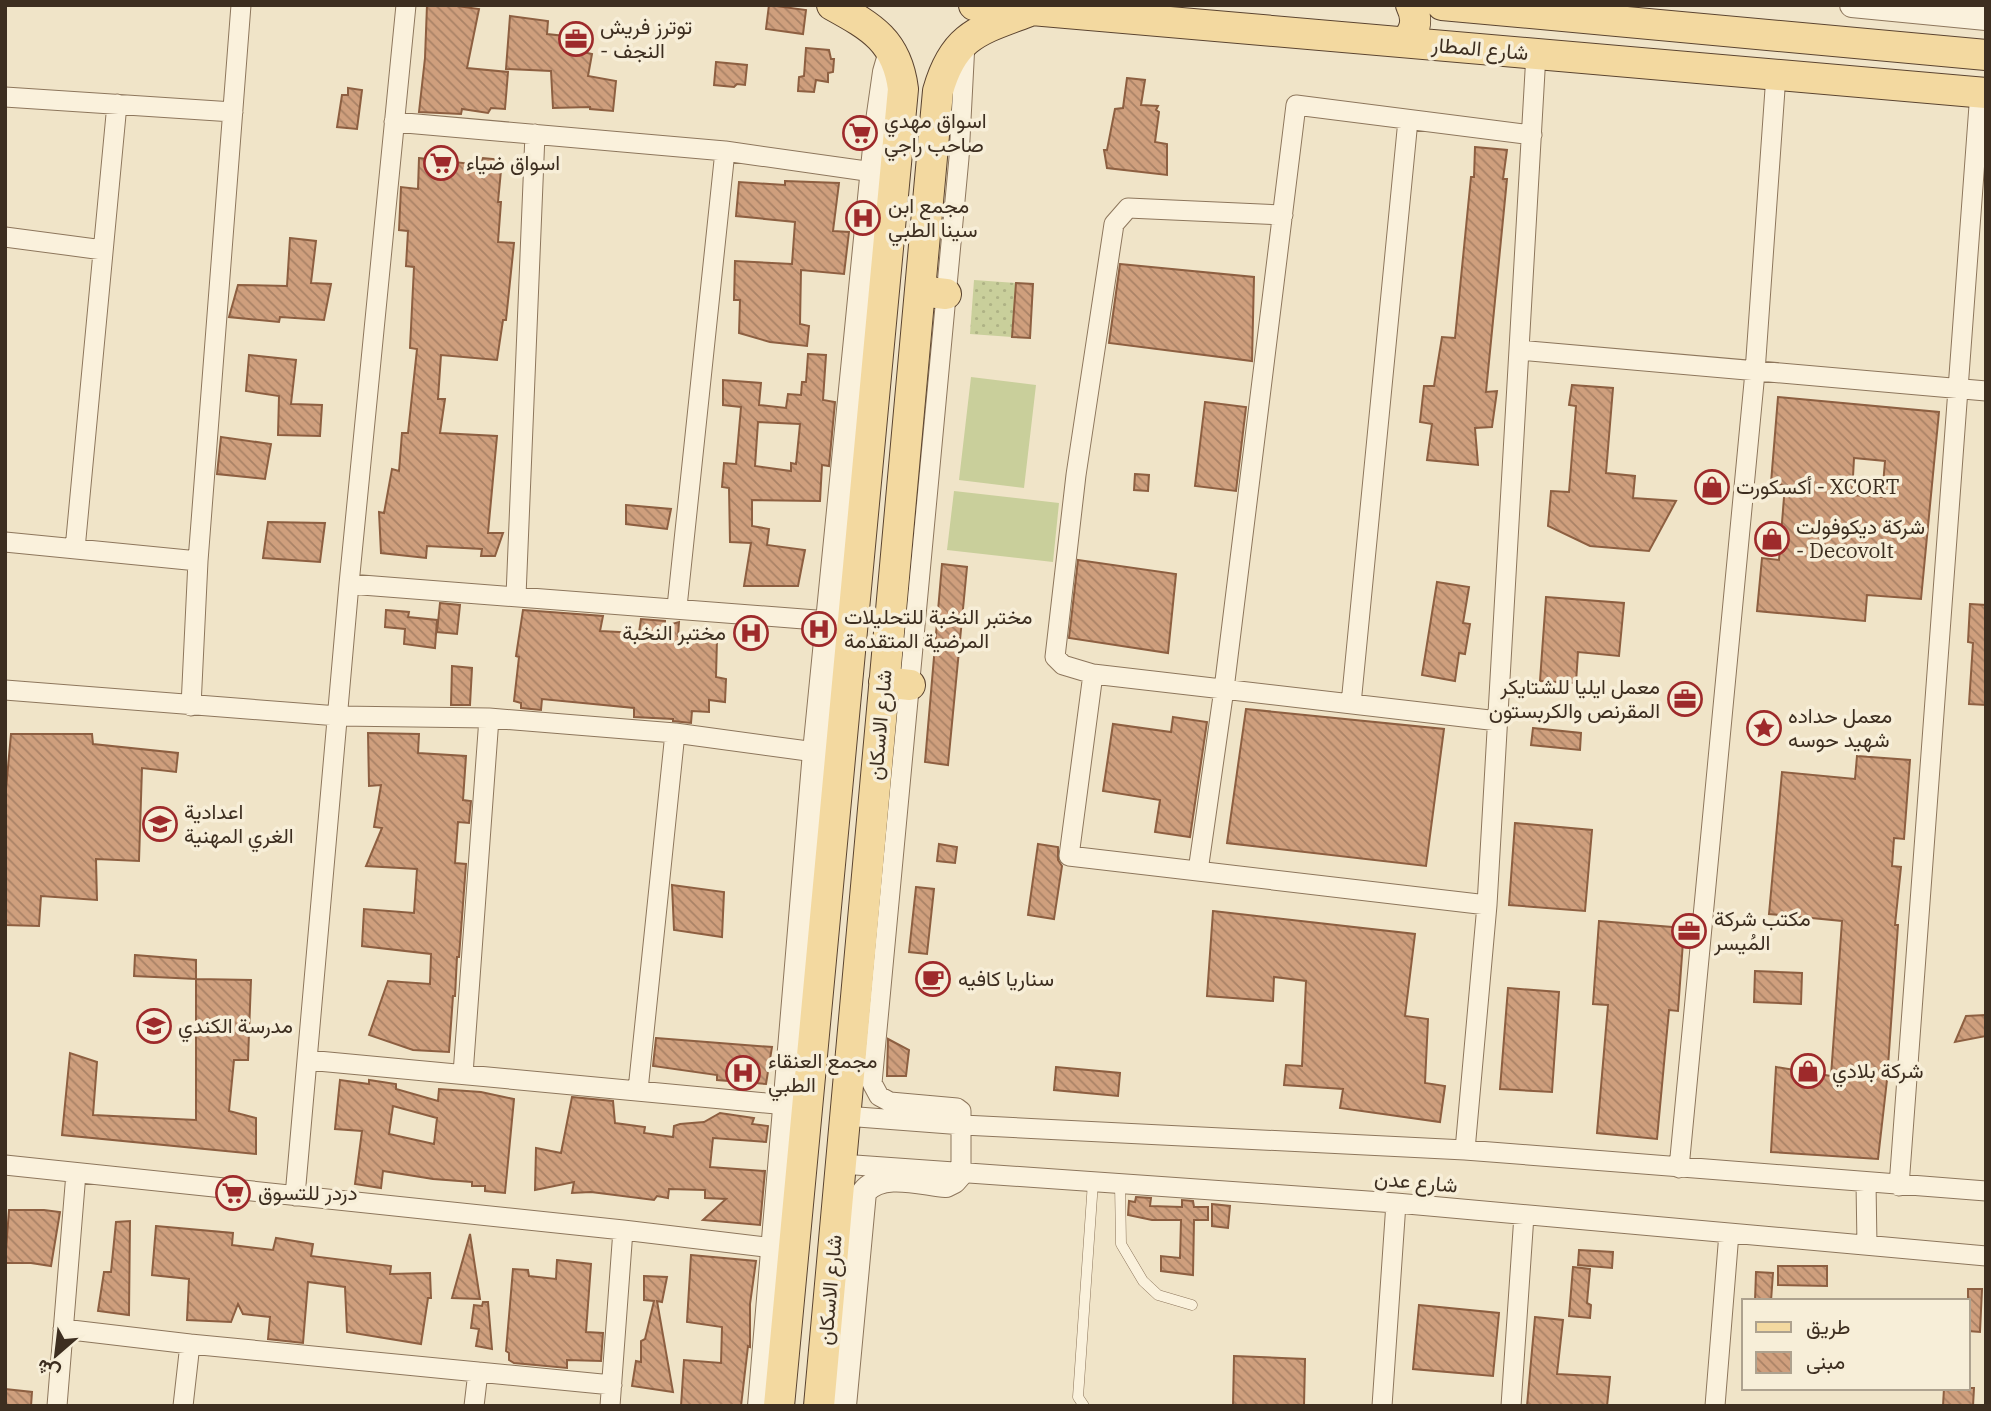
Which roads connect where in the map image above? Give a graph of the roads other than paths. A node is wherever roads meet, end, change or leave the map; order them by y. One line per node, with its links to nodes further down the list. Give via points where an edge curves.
1 (241, 5): 21 (street)
2 (406, 5): 23 (street)
3 (832, 5): 27 (main road, شارع الاسكان, via 866,23 892,48 901,69 903,89)
4 (974, 5): 8 (main road, شارع المطار)
5 (1411, 5): 13 (main road, via 1416,22)
6 (1442, 5): 9 (main road, شارع المطار)
7 (1852, 5): 11 (street)
8 (1030, 11): 12 (main road, شارع الاسكان); 13 (main road, شارع المطار)
9 (1492, 11): 10 (main road, شارع المطار); 14 (main road, via 1483,21 1481,34)
10 (1598, 13): 16 (main road, شارع المطار)
11 (1986, 18)
12 (965, 41): 28 (main road, شارع الاسكان, via 944,68 938,91); 34 (street, via 958,158)
13 (1405, 42): 14 (main road, شارع المطار)
14 (1489, 51): 15 (main road, شارع المطار)
15 (1536, 54): 17 (main road, شارع المطار); 25 (street)
16 (1986, 55)
17 (1776, 75): 18 (main road, شارع المطار); 36 (street)
18 (1983, 93): 37 (street)
19 (5, 97): 20 (street)
20 (117, 104): 21 (street); 33 (street)
21 (233, 112): 42 (street)
22 (1408, 120): 25 (street); 29 (street, via 1296,105); 51 (street)
23 (394, 122): 24 (street); 43 (street)
24 (536, 134): 26 (street); 44 (street)
25 (1532, 135): 35 (street)
26 (725, 151): 27 (street); 45 (street)
27 (884, 179): 28 (main road, via 911,195); 31 (main road, شارع الاسكان); 39 (street)
28 (929, 188): 30 (main road, شارع الاسكان)
29 (1283, 215): 47 (street, via 1128,208 1114,224 1076,475 1055,657 1063,665); 49 (street)
30 (925, 233): 31 (main road, via 909,225); 34 (main road, شارع الاسكان)
31 (890, 234): 39 (main road, شارع الاسكان)
32 (5, 237): 33 (street)
33 (103, 250): 41 (street)
34 (933, 292): 48 (main road, شارع الاسكان)
35 (1519, 351): 36 (street); 55 (street)
36 (1755, 372): 37 (street); 69 (street)
37 (1959, 390): 38 (street); 75 (street)
38 (1986, 391)
39 (851, 528): 46 (street); 64 (main road, شارع الاسكان)
40 (5, 542): 41 (street)
41 (75, 549): 42 (street)
42 (198, 561): 52 (street)
43 (349, 583): 44 (street); 53 (street)
44 (516, 596): 45 (street)
45 (677, 607): 46 (street)
46 (829, 621): 57 (street)
47 (1093, 674): 49 (street); 58 (street, via 1069,856)
48 (897, 683): 63 (main road, شارع الاسكان); 65 (street, via 872,1083 879,1096 890,1102 957,1108 963,1113)
49 (1224, 689): 51 (street); 58 (street)
50 (5, 690): 52 (street)
51 (1351, 704): 55 (street)
52 (191, 706): 53 (street)
53 (338, 716): 54 (street); 60 (street)
54 (489, 718): 56 (street); 61 (street)
55 (1498, 721): 59 (street)
56 (675, 733): 57 (street); 62 (street)
57 (815, 752): 64 (street)
58 (1198, 871): 59 (street)
59 (1487, 905): 66 (street)
60 (307, 1060): 61 (street); 77 (street)
61 (463, 1074): 62 (street)
62 (638, 1090): 64 (street)
63 (845, 1116): 65 (street, شارع عدن); 67 (main road, شارع الاسكان)
64 (793, 1117): 83 (street); 88 (main road, شارع الاسكان)
65 (963, 1125): 66 (street, شارع عدن); 71 (street)
66 (1465, 1150): 69 (street, شارع عدن)
67 (841, 1164): 71 (street, شارع عدن); 97 (main road, شارع الاسكان)
68 (5, 1166): 70 (street)
69 (1679, 1168): 73 (street, شارع عدن)
70 (76, 1173): 77 (street); 86 (street)
71 (961, 1173): 72 (street, شارع عدن); 98 (street, via 946,1185 886,1180 864,1192)
72 (1093, 1182): 74 (street, شارع عدن); 99 (lane, via 1078,1397)
73 (1866, 1183): 75 (street, شارع عدن); 82 (street)
74 (1120, 1184): 78 (street, شارع عدن); 85 (lane, via 1121,1244 1143,1281 1158,1295)
75 (1899, 1186): 76 (street, شارع عدن)
76 (1986, 1191)
77 (295, 1196): 80 (street)
78 (1396, 1203): 79 (street, شارع عدن); 100 (street)
79 (1524, 1214): 81 (street, شارع عدن); 101 (street)
80 (623, 1230): 83 (street); 90 (street)
81 (1729, 1233): 82 (street, شارع عدن); 102 (street)
82 (1867, 1245): 84 (street, شارع عدن)
83 (774, 1248): 88 (street)
84 (1986, 1256)
85 (1192, 1304)
86 (63, 1329): 87 (street); 91 (street)
87 (190, 1344): 89 (street); 92 (street)
88 (775, 1346): 95 (street); 96 (main road, شارع الاسكان)
89 (478, 1372): 90 (street); 93 (street)
90 (612, 1385): 94 (street)
91 (57, 1406)
92 (183, 1406)
93 (474, 1406)
94 (610, 1406)
95 (760, 1406)
96 (779, 1406)
97 (819, 1406)
98 (844, 1406)
99 (1084, 1406)
100 (1382, 1406)
101 (1511, 1406)
102 (1715, 1406)

